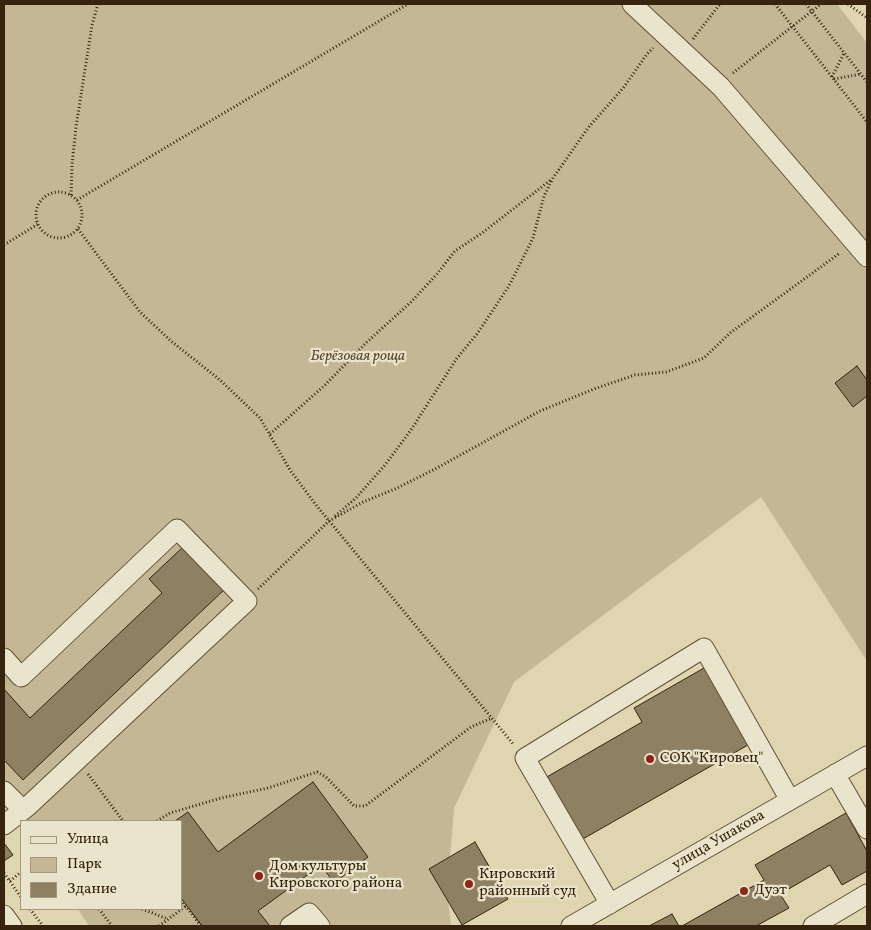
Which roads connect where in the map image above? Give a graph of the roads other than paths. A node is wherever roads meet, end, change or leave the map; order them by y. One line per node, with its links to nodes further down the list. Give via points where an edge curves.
1 (632, 4): 2 (street, via 719,84)
2 (867, 257)
3 (4, 658): 8 (street, via 21,677 177,529 247,601)
4 (867, 756): 5 (street, улица Ушакова)
5 (836, 774): 7 (street, улица Ушакова); 10 (street)
6 (4, 791): 8 (street)
7 (790, 800): 12 (street, улица Ушакова); 12 (street, via 704,648 525,758)
8 (23, 810): 9 (street)
9 (4, 825)
10 (867, 829)
11 (867, 894): 18 (street)
12 (610, 904): 17 (street, улица Ушакова)
13 (4, 915): 14 (street)
14 (12, 926)
15 (290, 926): 16 (street, via 309,913)
16 (320, 926)
17 (571, 926)
18 (813, 926)

